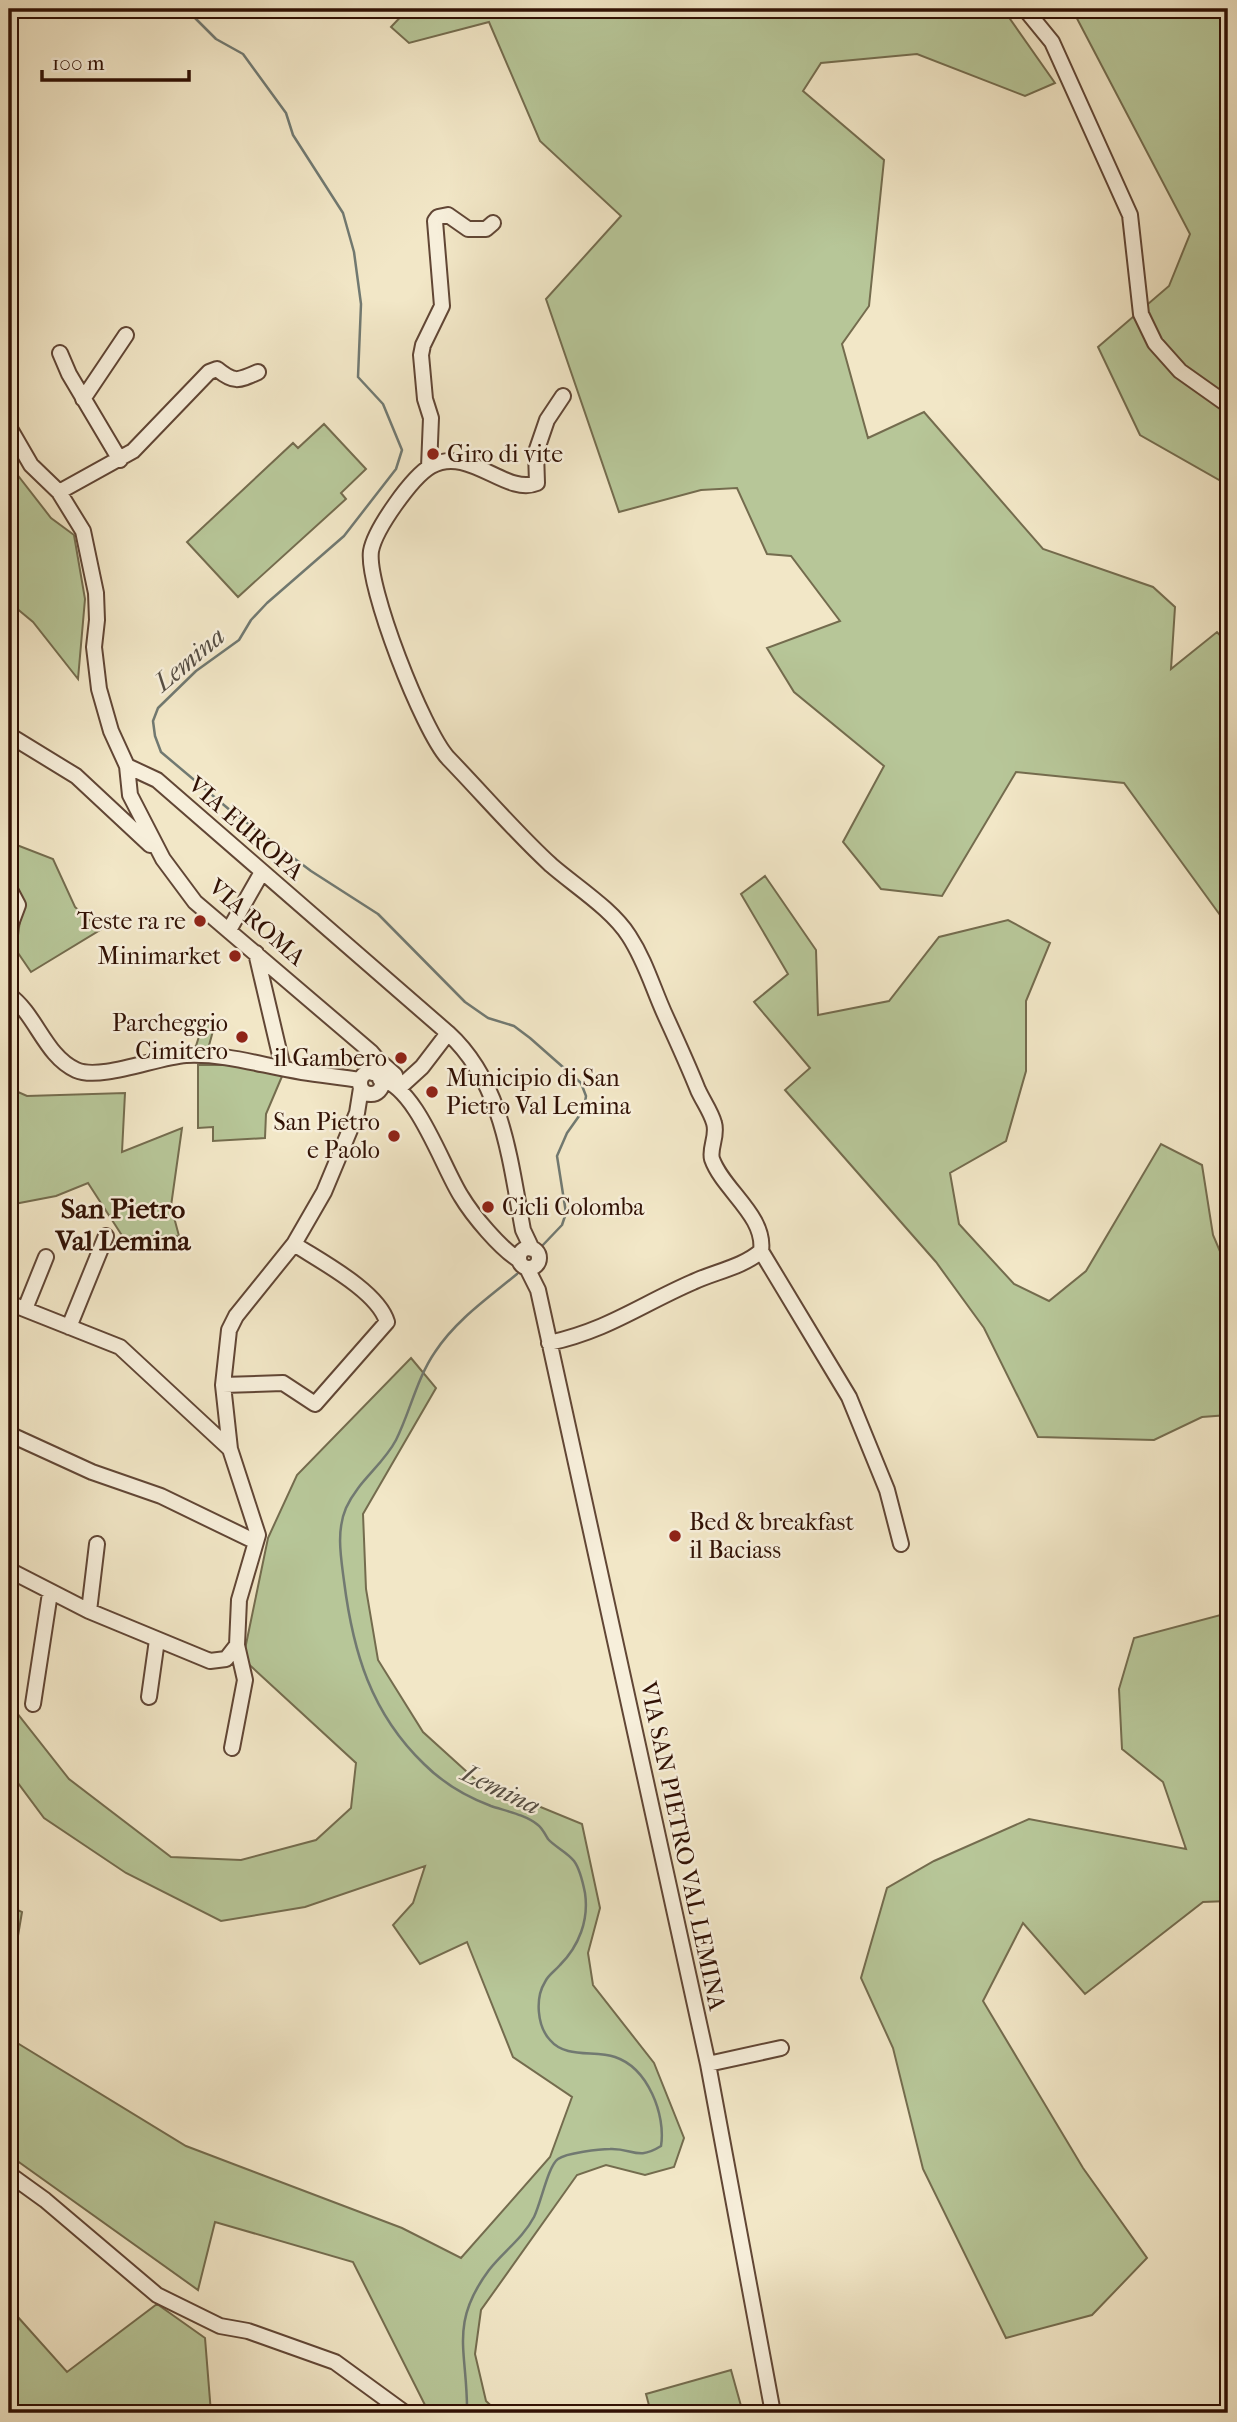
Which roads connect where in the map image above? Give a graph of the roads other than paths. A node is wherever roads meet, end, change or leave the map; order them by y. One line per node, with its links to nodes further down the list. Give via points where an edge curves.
1 (1025, 9): 8 (street, via 1052,42 1130,215 1141,314 1156,343 1180,371)
2 (493, 223): 11 (street, via 486,229 468,229 448,215 435,221 442,306 421,355 430,418)
3 (126, 335): 7 (street)
4 (60, 353): 7 (street)
5 (258, 372): 10 (street, via 238,382 217,369 209,372)
6 (563, 396): 11 (street, via 547,420 536,452 537,483 518,484 457,461)
7 (83, 399): 10 (street)
8 (1228, 405)
9 (9, 427): 12 (street, via 30,465)
10 (120, 460): 12 (street)
11 (429, 467): 28 (street, via 394,507 371,550 371,571 406,676 447,757 534,848 610,912 627,933 649,970 714,1121 713,1160 755,1225)
12 (60, 492): 14 (street, via 83,531 96,593 95,667 111,731)
13 (9, 735): 15 (street, via 76,776)
14 (127, 766): 15 (street, VIA ROMA, via 130,795); 16 (street, VIA EUROPA, via 156,780)
15 (163, 859): 19 (street, VIA ROMA, via 195,902)
16 (262, 872): 19 (street); 22 (street, VIA EUROPA)
17 (9, 888): 18 (street, via 18,905)
18 (9, 929)
19 (229, 930): 20 (street, VIA ROMA)
20 (256, 953): 23 (street); 24 (street, VIA ROMA)
21 (9, 995): 23 (street, via 63,1060 77,1070 96,1073 187,1055)
22 (448, 1033): 25 (street, via 422,1067); 30 (street, VIA EUROPA, via 472,1058 490,1089)
23 (283, 1068): 24 (street)
24 (372, 1077): 25 (street); 25 (street, via 394,1075); 27 (street, via 324,1192)
25 (407, 1098): 30 (street, via 461,1198 505,1247)
26 (106, 1236): 33 (street)
27 (294, 1244): 35 (street, via 236,1315 229,1330); 35 (street, via 351,1281 385,1313 387,1322 315,1404 283,1383)
28 (761, 1251): 34 (street, via 611,1324); 40 (street, via 849,1397 887,1490)
29 (46, 1257): 32 (street)
30 (526, 1257): 34 (street, VIA SAN PIETRO VAL LEMINA)
31 (9, 1303): 32 (street)
32 (25, 1309): 33 (street)
33 (69, 1327): 37 (street, via 120,1347)
34 (549, 1343): 50 (street, VIA SAN PIETRO VAL LEMINA)
35 (223, 1385): 37 (street)
36 (9, 1434): 38 (street, via 92,1472 161,1496)
37 (230, 1449): 38 (street, via 257,1527)
38 (256, 1542): 45 (street, via 239,1600)
39 (97, 1544): 43 (street)
40 (901, 1544)
41 (9, 1570): 42 (street)
42 (50, 1593): 43 (street); 47 (street)
43 (89, 1611): 44 (street)
44 (157, 1640): 45 (street, via 210,1661 226,1659); 46 (street)
45 (237, 1645): 48 (street, via 245,1680)
46 (149, 1696)
47 (33, 1704)
48 (233, 1748)
49 (781, 2048): 50 (street)
50 (708, 2064): 53 (street, VIA SAN PIETRO VAL LEMINA)
51 (9, 2174): 52 (street, via 156,2295 220,2326 335,2361)
52 (405, 2413)
53 (774, 2413)

